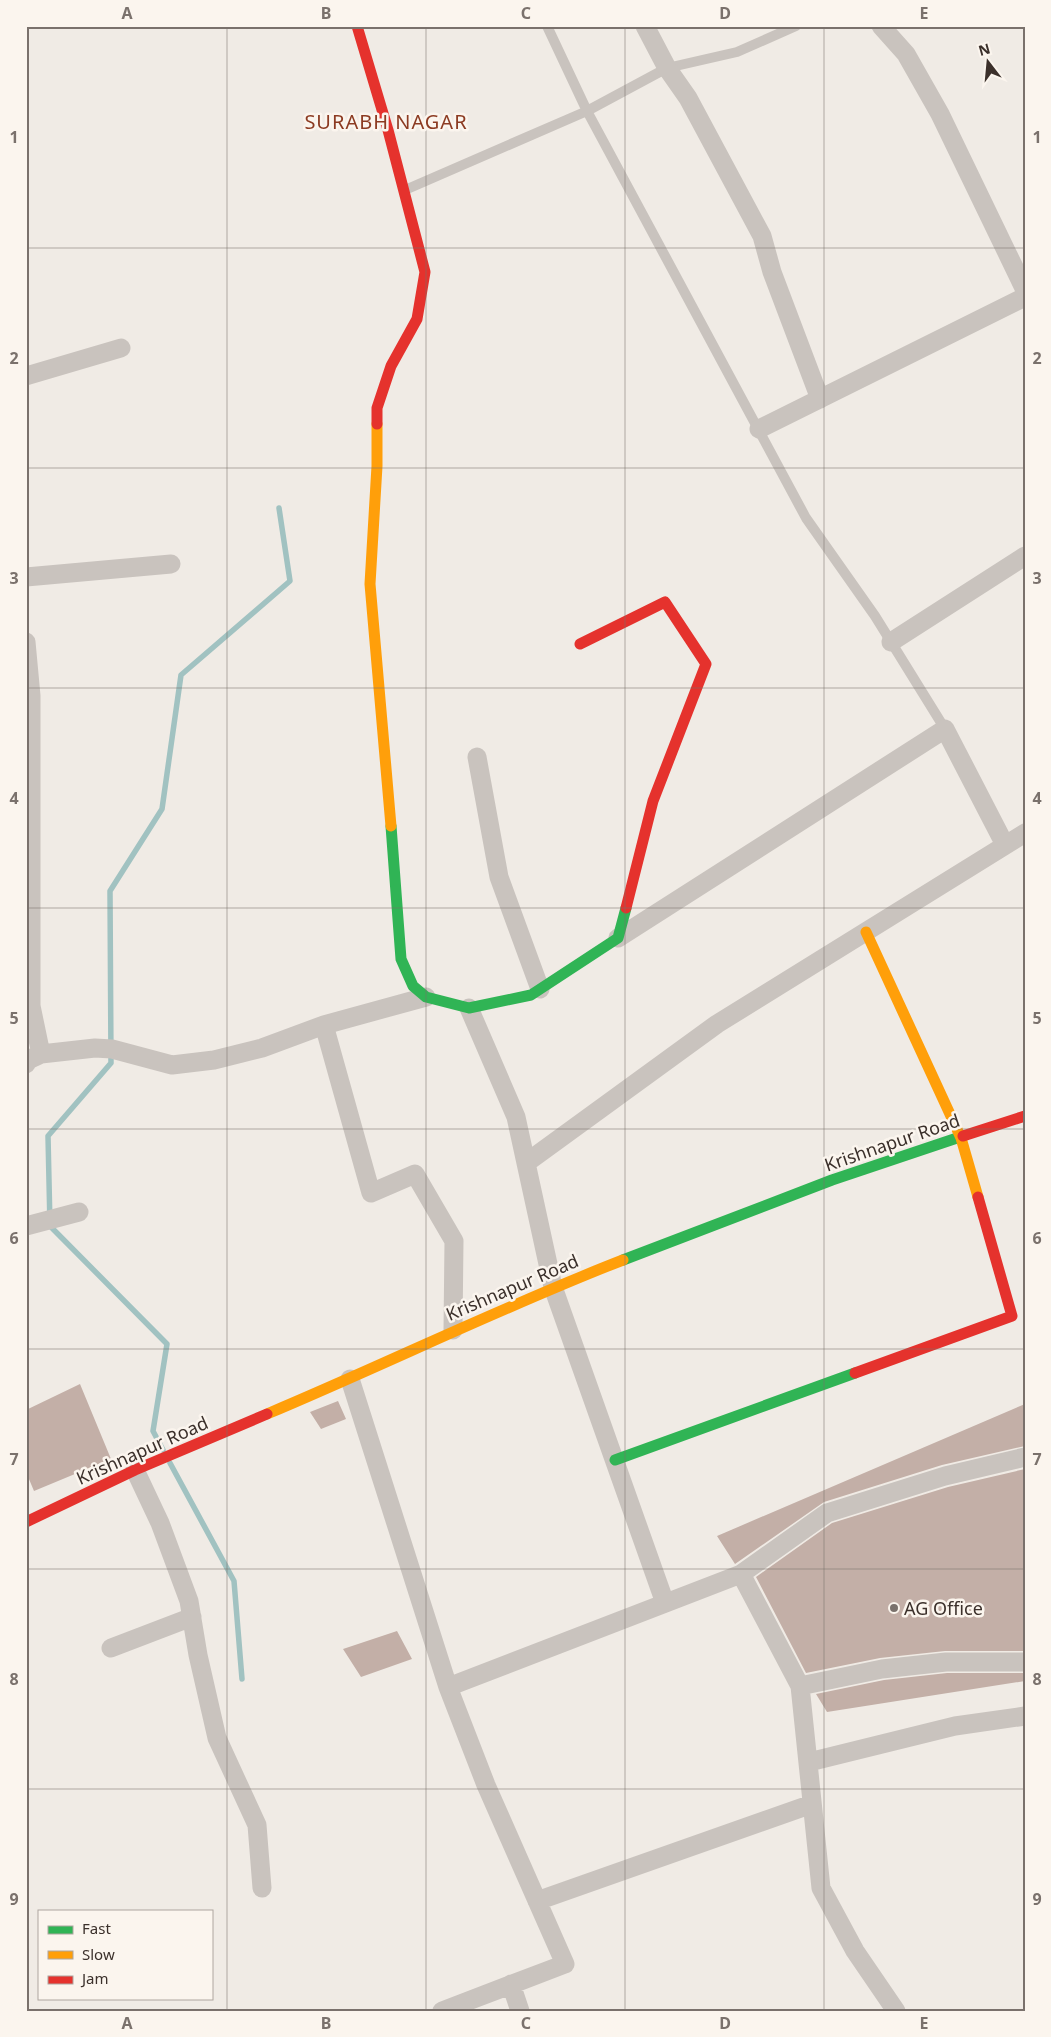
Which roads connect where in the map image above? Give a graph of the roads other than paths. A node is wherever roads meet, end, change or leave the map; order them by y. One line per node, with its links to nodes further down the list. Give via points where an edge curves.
1 (357, 26): 8 (street, via 388,130)
2 (547, 26): 7 (lane)
3 (645, 26): 6 (street)
4 (796, 26): 6 (lane, via 737,52)
5 (882, 26): 9 (street, via 906,54 940,114)
6 (667, 68): 7 (lane); 13 (street, via 688,98 762,236 772,272)
7 (587, 111): 8 (lane); 14 (lane)
8 (402, 192): 28 (street, via 424,272 417,319 391,366 377,408 370,584 401,959 413,986)
9 (1025, 290)
10 (1025, 297): 13 (street)
11 (121, 348): 12 (street)
12 (26, 376)
13 (820, 399): 14 (street)
14 (759, 429): 19 (lane, via 806,518)
15 (1025, 556): 19 (street)
16 (171, 564): 17 (street)
17 (26, 577)
18 (26, 642): 31 (street, via 31,696)
19 (891, 642): 21 (lane)
20 (580, 644): 26 (street, via 665,602 706,664 653,801)
21 (946, 728): 24 (street); 26 (street)
22 (477, 757): 27 (street, via 499,876)
23 (1025, 833): 24 (street)
24 (1005, 845): 25 (street)
25 (866, 932): 33 (street); 34 (street, via 717,1024)
26 (618, 938): 27 (street)
27 (540, 989): 29 (street, via 531,995)
28 (426, 997): 29 (street); 30 (street)
29 (469, 1008): 34 (street, via 516,1117)
30 (324, 1025): 31 (street, via 262,1048 214,1060 172,1065 112,1049); 38 (street, via 371,1193 415,1174 454,1241)
31 (34, 1059)
32 (1025, 1116): 33 (street, Krishnapur Road)
33 (961, 1138): 37 (street, Krishnapur Road, via 832,1180); 41 (street, via 1012,1316)
34 (526, 1163): 37 (street)
35 (79, 1212): 36 (street)
36 (26, 1226)
37 (553, 1287): 38 (street, Krishnapur Road); 41 (street)
38 (453, 1330): 39 (street, Krishnapur Road)
39 (350, 1379): 42 (street, Krishnapur Road); 50 (street)
40 (1025, 1457): 44 (street, via 945,1476 827,1513)
41 (615, 1460): 45 (street)
42 (136, 1470): 43 (street, Krishnapur Road); 46 (street, via 160,1522)
43 (26, 1522)
44 (741, 1574): 45 (street); 49 (street)
45 (666, 1603): 50 (street)
46 (192, 1617): 47 (street); 54 (street, via 217,1738 257,1825)
47 (111, 1648)
48 (1025, 1662): 49 (street, via 946,1662 882,1669)
49 (800, 1686): 52 (street)
50 (448, 1688): 55 (street)
51 (1025, 1716): 52 (street, via 955,1726)
52 (808, 1762): 53 (street)
53 (812, 1804): 55 (street); 59 (street, via 821,1888 855,1951)
54 (262, 1888)
55 (537, 1901): 56 (street, via 565,1964)
56 (511, 1984): 57 (street); 58 (street)
57 (442, 2011)
58 (520, 2011)
59 (896, 2011)

